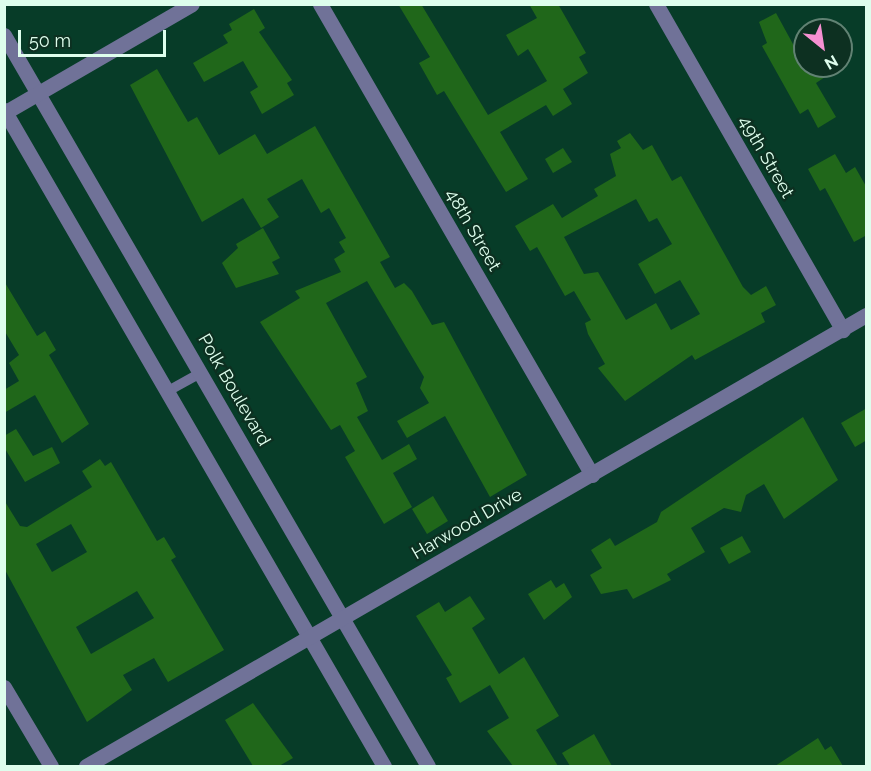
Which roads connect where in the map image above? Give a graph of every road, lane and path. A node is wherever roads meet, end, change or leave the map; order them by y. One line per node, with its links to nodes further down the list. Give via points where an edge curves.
1 (192, 4): 5 (street)
2 (320, 4): 11 (street, 48th Street)
3 (656, 4): 8 (street, 49th Street)
4 (4, 35): 5 (street, Polk Boulevard)
5 (38, 93): 6 (street); 9 (street, Polk Boulevard)
6 (5, 111): 10 (street)
7 (867, 315): 8 (street, Harwood Drive)
8 (843, 330): 11 (street, Harwood Drive)
9 (201, 372): 10 (lane); 12 (street, Polk Boulevard)
10 (168, 392): 13 (street)
11 (592, 475): 12 (street, Harwood Drive)
12 (343, 618): 13 (street, Harwood Drive); 18 (street, Polk Boulevard)
13 (311, 637): 16 (street, Harwood Drive); 17 (street)
14 (4, 687): 15 (street)
15 (51, 766)
16 (86, 766)
17 (384, 766)
18 (428, 766)

